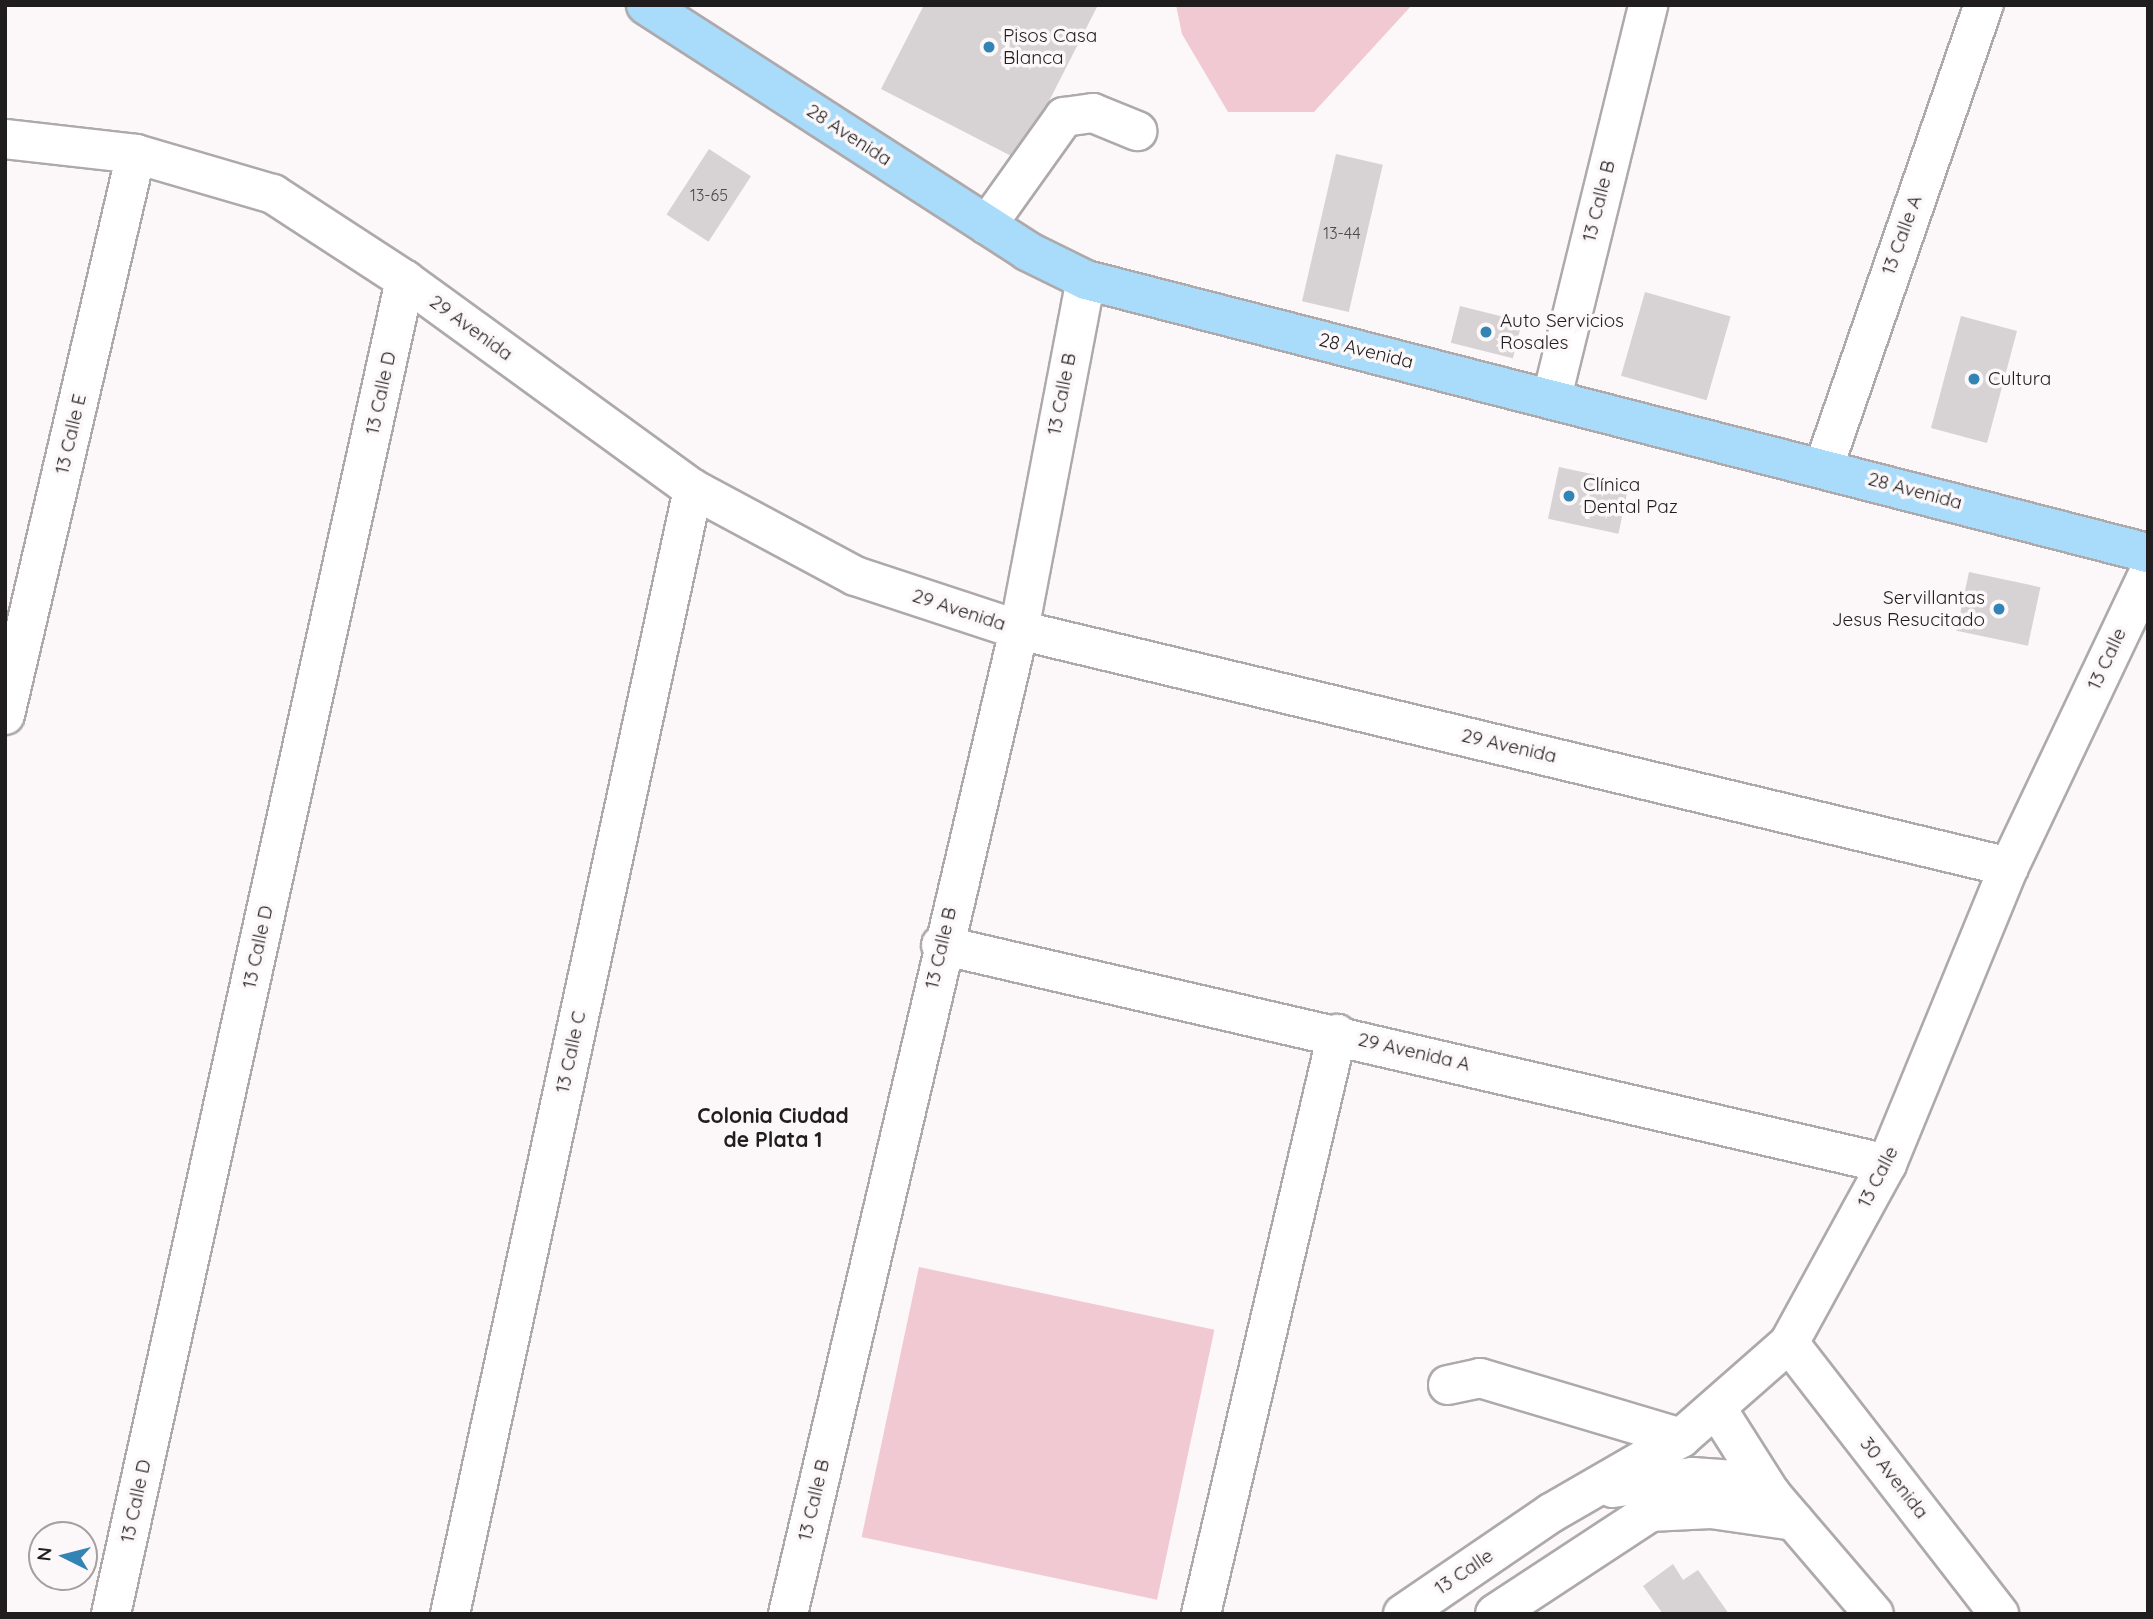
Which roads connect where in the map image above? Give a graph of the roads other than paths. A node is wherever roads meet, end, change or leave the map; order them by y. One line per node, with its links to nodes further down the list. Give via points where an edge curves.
1 (646, 5): 7 (main road, 28 Avenida)
2 (1648, 5): 10 (street, 13 Calle B)
3 (1984, 5): 11 (street, 13 Calle A)
4 (1137, 131): 7 (street, via 1093,113 1063,117)
5 (5, 139): 6 (street, 29 Avenida)
6 (136, 154): 8 (street, 29 Avenida, via 273,194); 16 (street, 13 Calle E)
7 (987, 225): 9 (main road, 28 Avenida)
8 (405, 280): 12 (street, 29 Avenida); 27 (street, 13 Calle D)
9 (1086, 280): 10 (main road, 28 Avenida); 15 (street, 13 Calle B)
10 (1552, 397): 11 (main road, 28 Avenida)
11 (1824, 466): 13 (main road, 28 Avenida)
12 (693, 489): 15 (street, 29 Avenida, via 855,576); 28 (street, 13 Calle C)
13 (2148, 553)
14 (2148, 574): 17 (street, 13 Calle)
15 (1019, 630): 17 (street, 29 Avenida); 18 (street, 13 Calle B)
16 (5, 715)
17 (2009, 867): 20 (street, 13 Calle)
18 (941, 945): 19 (street, 29 Avenida A); 29 (street, 13 Calle B)
19 (1337, 1034): 20 (street, 29 Avenida A); 30 (street)
20 (1887, 1164): 21 (street, 13 Calle)
21 (1789, 1343): 23 (street, 13 Calle); 34 (street, 30 Avenida)
22 (1448, 1385): 24 (street, via 1480,1378)
23 (1717, 1409): 24 (street, 13 Calle); 26 (street)
24 (1681, 1438): 25 (street, 13 Calle)
25 (1593, 1490): 26 (street, via 1692,1477 1735,1480); 31 (street, 13 Calle)
26 (1783, 1508): 32 (street, via 1650,1513); 33 (street)
27 (111, 1614)
28 (450, 1614)
29 (788, 1614)
30 (1201, 1614)
31 (1403, 1614)
32 (1495, 1614)
33 (1874, 1614)
34 (1999, 1614)

